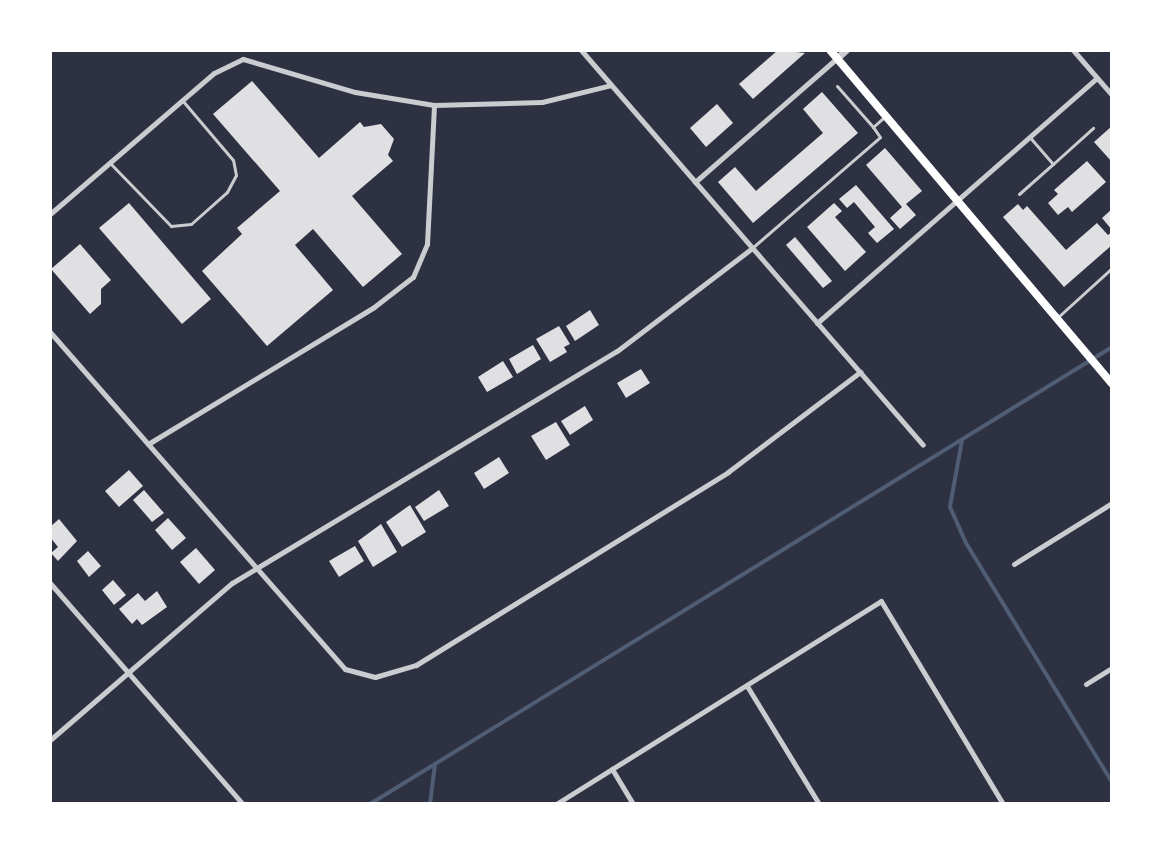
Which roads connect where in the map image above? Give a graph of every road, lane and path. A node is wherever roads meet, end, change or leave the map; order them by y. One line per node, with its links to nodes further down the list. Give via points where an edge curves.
1 (581, 50): 7 (street)
2 (830, 50): 5 (main road)
3 (846, 50): 5 (street)
4 (1073, 50): 6 (street)
5 (837, 58): 12 (main road); 18 (street)
6 (1097, 78): 9 (street); 15 (street)
7 (611, 85): 11 (street, via 542,102); 18 (street)
8 (837, 86): 13 (lane)
9 (1112, 95)
10 (182, 100): 11 (street, via 229,64 256,59 355,92); 16 (street); 16 (lane, via 235,166 232,187 209,208 189,225 167,225)
11 (434, 105): 29 (street, via 427,244 413,277 374,307)
12 (885, 115): 13 (lane); 20 (main road)
13 (873, 127): 22 (lane, via 880,137)
14 (1093, 128): 17 (lane)
15 (1030, 138): 17 (lane); 20 (street)
16 (110, 163): 21 (street)
17 (1053, 164): 19 (lane)
18 (695, 182): 22 (street)
19 (1019, 194)
20 (960, 201): 24 (main road); 25 (street)
21 (50, 214)
22 (752, 248): 25 (street); 33 (street, via 617,351)
23 (1112, 268): 24 (lane)
24 (1058, 317): 28 (main road)
25 (817, 323): 27 (street)
26 (50, 332): 29 (street)
27 (860, 372): 30 (street); 33 (street, via 728,472 416,665 375,677 345,669)
28 (1112, 384)
29 (148, 444): 33 (street)
30 (923, 445)
31 (1112, 503): 32 (street)
32 (1014, 564)
33 (255, 568): 36 (street)
34 (50, 583): 36 (street)
35 (1112, 668): 37 (street)
36 (129, 673): 39 (street); 41 (street)
37 (1086, 684)
38 (747, 686): 40 (street); 44 (street); 45 (street, via 881,601)
39 (50, 740)
40 (612, 769): 42 (street); 43 (street)
41 (243, 804)
42 (556, 804)
43 (633, 804)
44 (819, 804)
45 (1003, 804)

